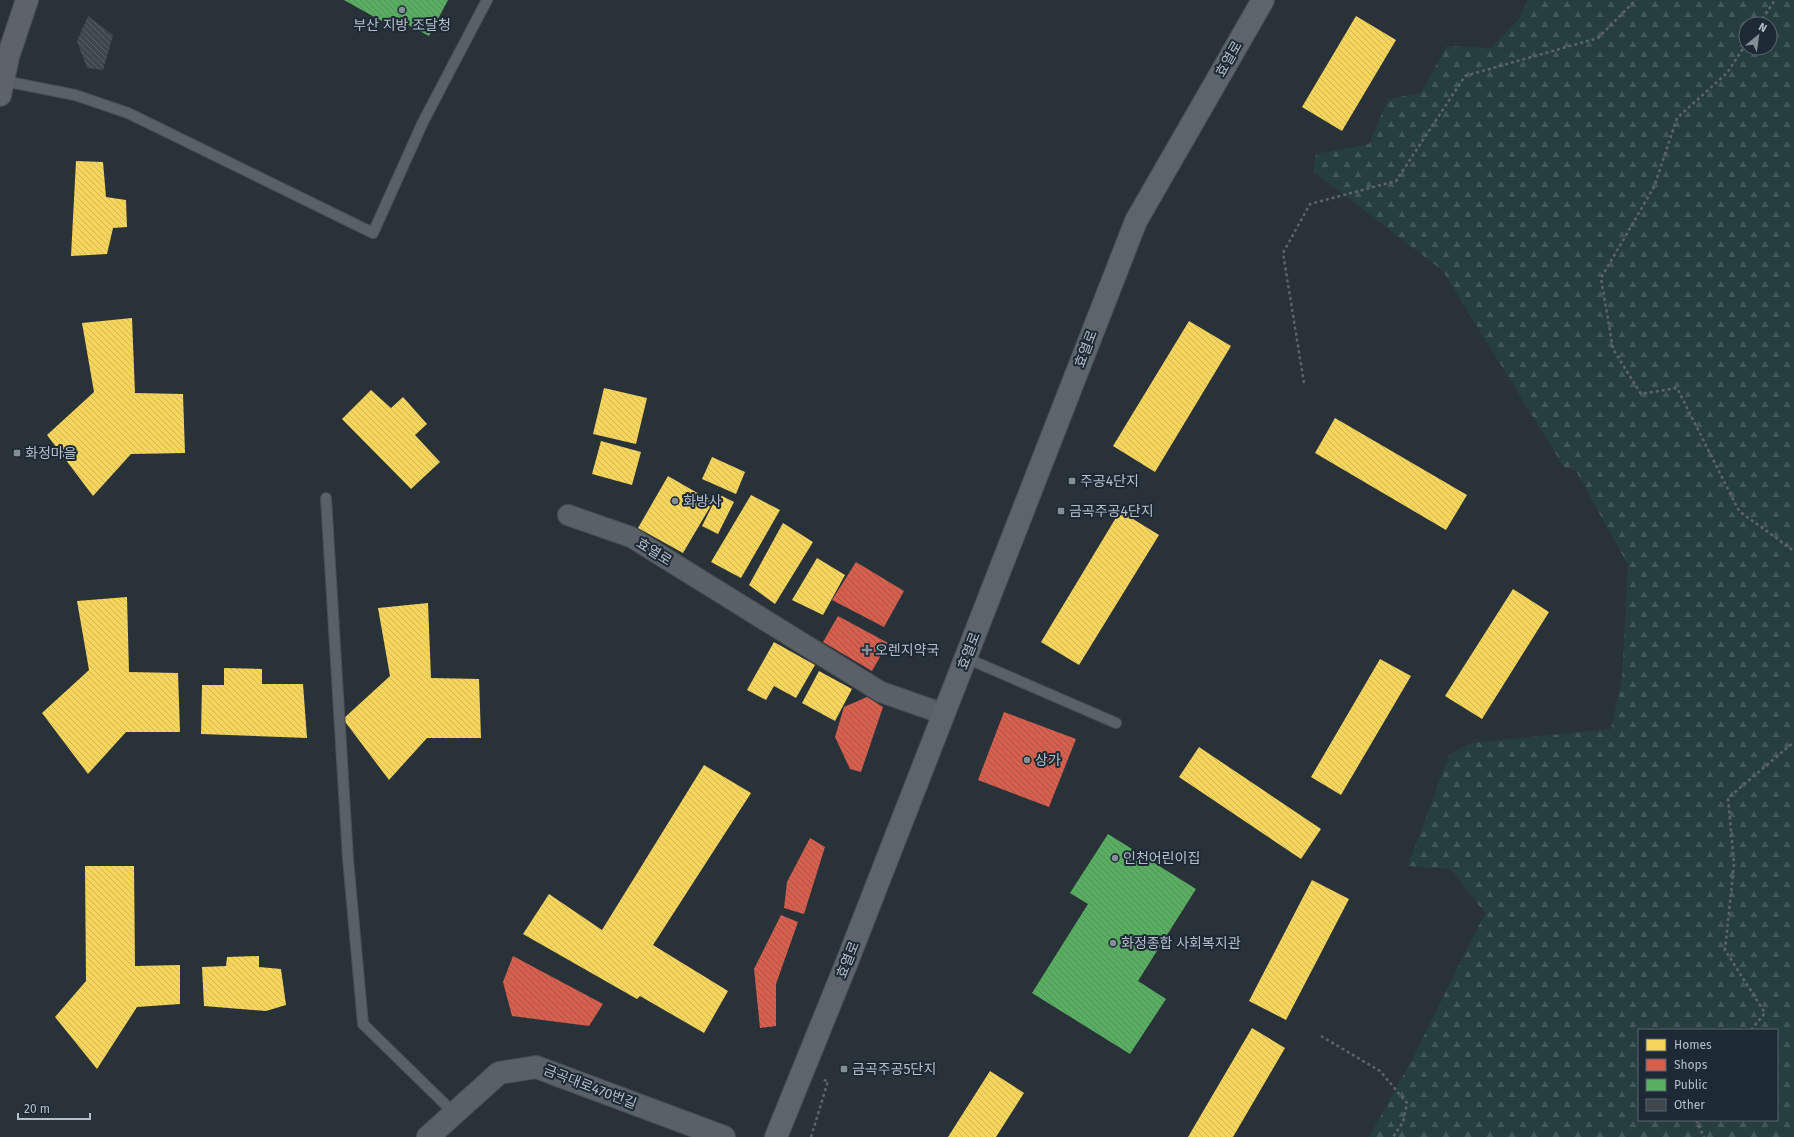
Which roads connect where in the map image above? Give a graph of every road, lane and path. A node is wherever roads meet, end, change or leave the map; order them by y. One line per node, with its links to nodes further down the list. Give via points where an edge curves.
1 (27, 0): 8 (main road, via 8,57)
2 (487, 0): 8 (lane, via 423,122 373,233 128,113 75,96)
3 (1263, 0): 13 (main road, 효열로, via 1136,221)
4 (1636, 0): 9 (path, via 1598,38 1465,76 1396,180 1310,204 1283,253)
5 (1775, 0): 6 (path)
6 (1764, 16)
7 (1738, 56): 12 (path, via 1727,73 1677,118 1654,187 1601,278 1614,349 1641,394 1677,388 1739,511)
8 (2, 88)
9 (1304, 383)
10 (326, 498): 19 (lane, via 348,859 363,1024)
11 (568, 515): 14 (street, 효열로, via 631,537 881,692)
12 (1794, 551)
13 (966, 658): 14 (main road, 효열로); 15 (lane)
14 (944, 714): 23 (main road, 효열로)
15 (1116, 723)
16 (1794, 742): 17 (path, via 1728,798 1734,864 1725,950 1765,1013)
17 (1752, 1029)
18 (1322, 1036): 24 (path, via 1380,1071 1407,1103 1403,1122)
19 (454, 1113): 21 (street, 금곡대로470번길); 22 (street, 금곡대로470번길, via 499,1073 536,1067)
20 (1696, 1121): 25 (path)
21 (428, 1137)
22 (724, 1137)
23 (776, 1137)
24 (1393, 1137)
25 (1704, 1137)

